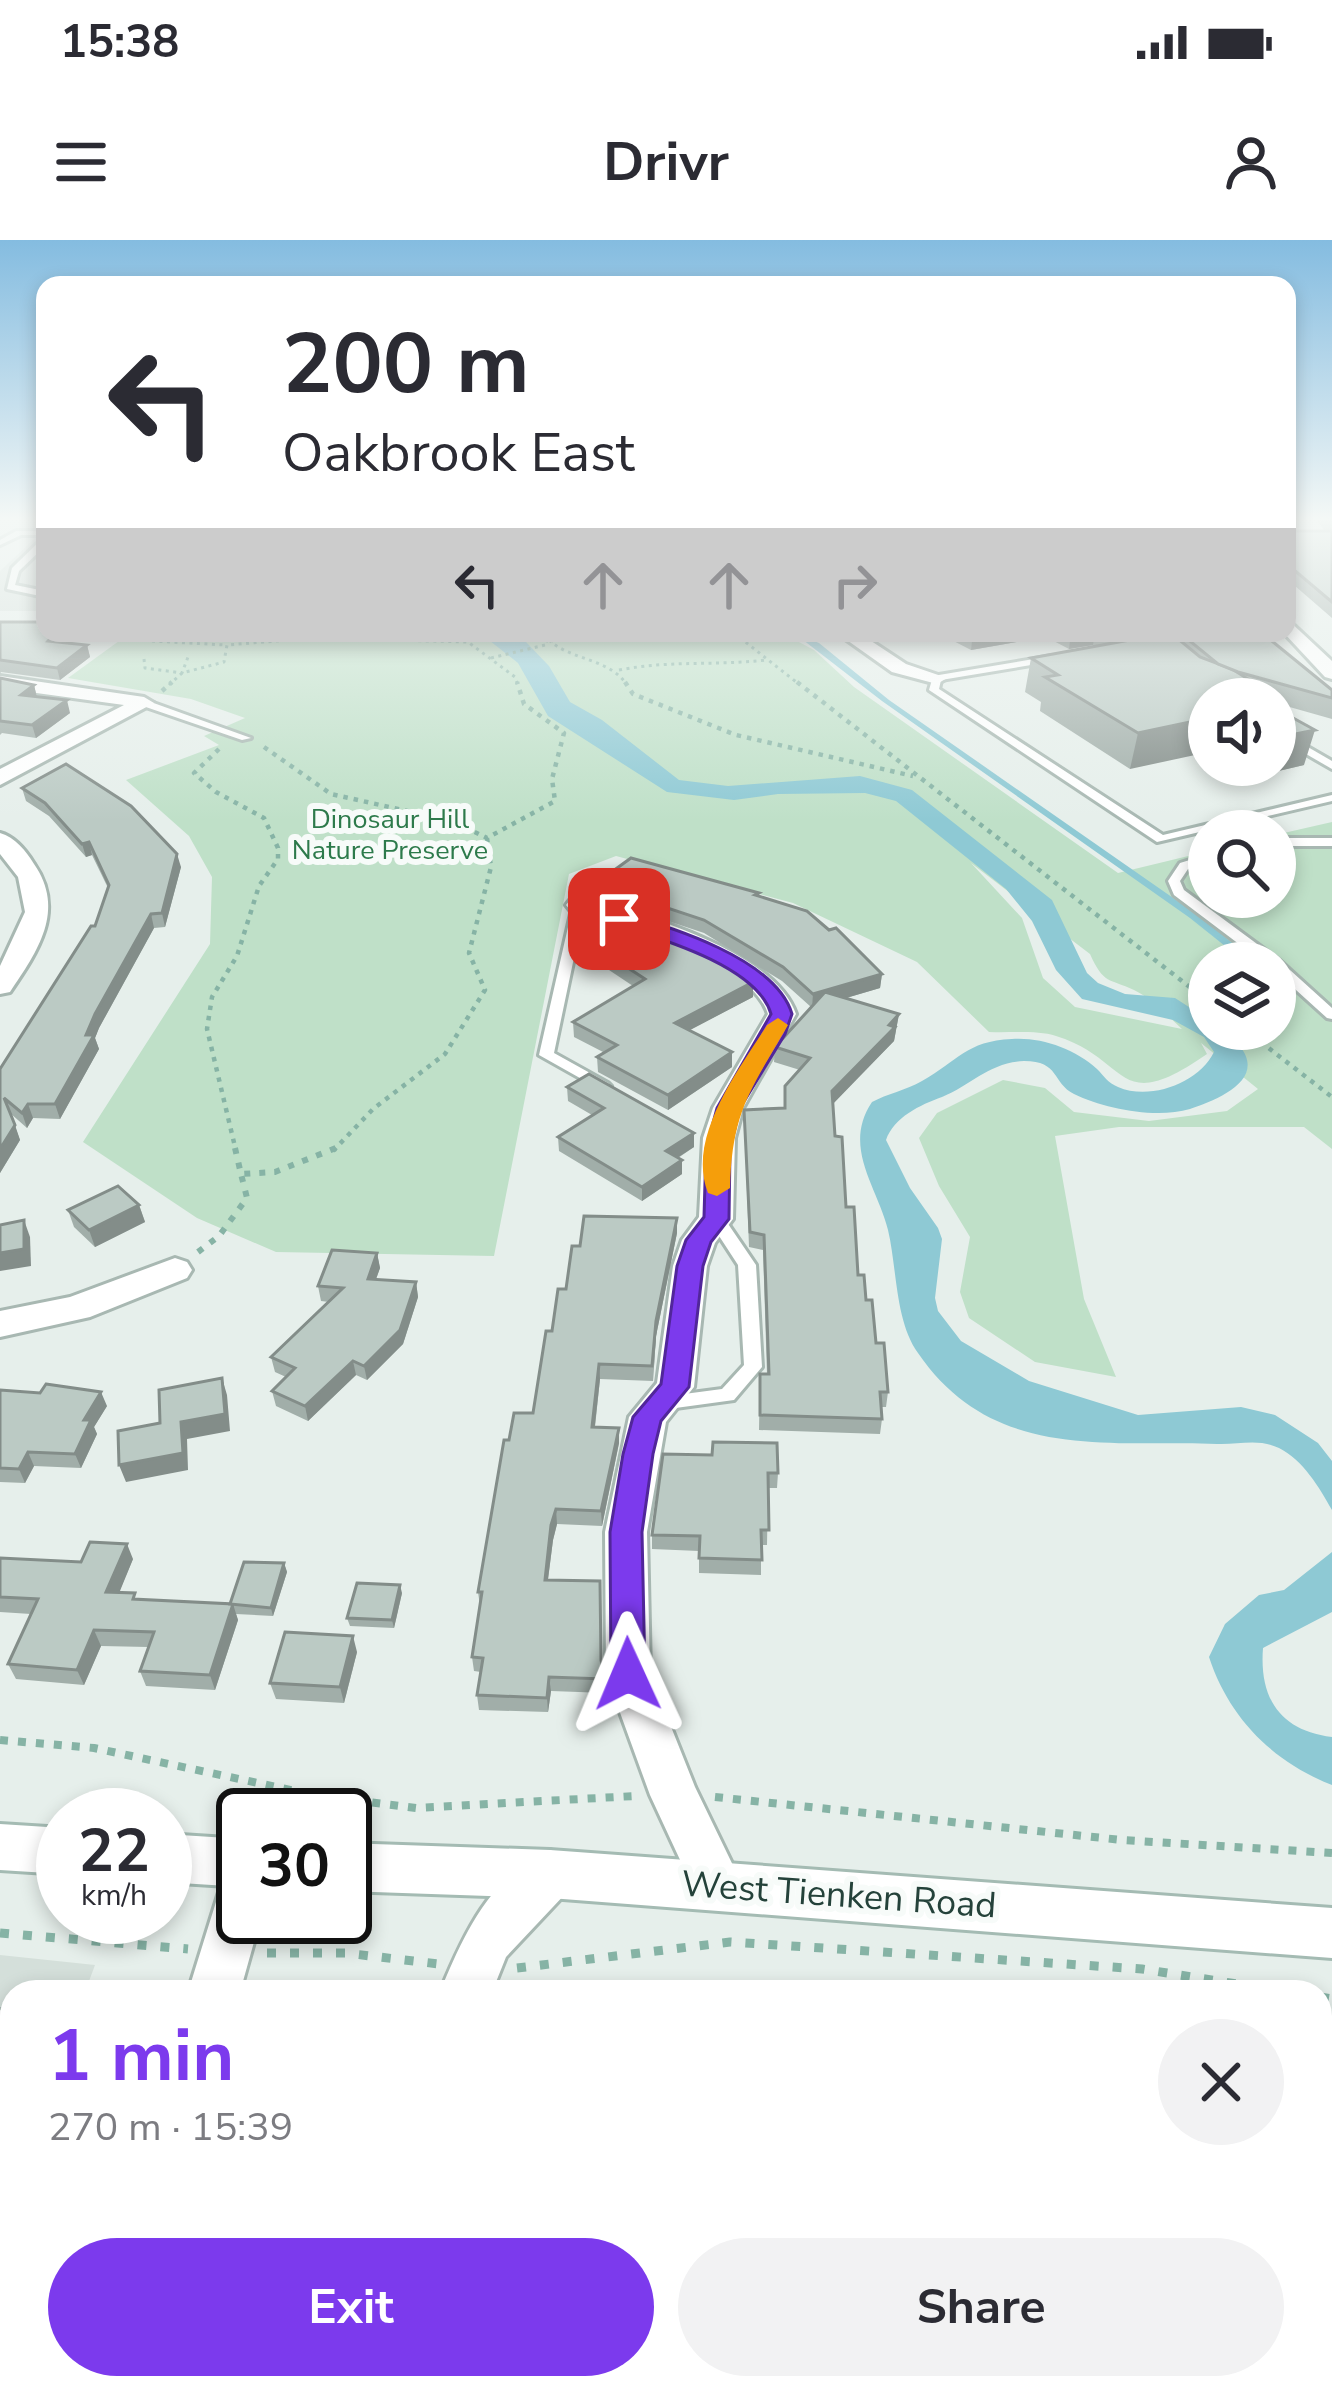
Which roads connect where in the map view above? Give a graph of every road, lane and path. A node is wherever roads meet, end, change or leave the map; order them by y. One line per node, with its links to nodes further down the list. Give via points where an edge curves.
1 (1296, 635): 16 (street)
2 (171, 642): 8 (path)
3 (264, 642): 8 (path)
4 (462, 642): 10 (path)
5 (746, 642): 13 (path)
6 (859, 642): 17 (street, via 898,668)
7 (550, 643): 10 (path); 14 (path)
8 (227, 645): 15 (path, via 224,662)
9 (188, 657): 15 (path)
10 (492, 658): 28 (path, via 515,677 524,704 565,733 552,779 555,801)
11 (1055, 658): 17 (lane)
12 (144, 659): 15 (path, via 145,668)
13 (770, 660): 14 (path, via 672,660); 22 (path)
14 (617, 670): 24 (path, via 633,694 736,735)
15 (182, 673): 19 (path)
16 (1332, 674)
17 (937, 678): 27 (lane, via 934,690 1161,839)
18 (0, 682): 19 (street)
19 (144, 703): 20 (lane); 26 (street)
20 (246, 738): 28 (path, via 338,797 436,813); 44 (path, via 209,754 194,773 264,818 278,848 212,998 207,1029)
21 (1296, 744): 23 (lane)
22 (902, 764): 24 (path); 25 (path)
23 (1332, 766)
24 (889, 771): 25 (path)
25 (919, 777): 39 (path)
26 (0, 778)
27 (1332, 798)
28 (487, 838): 44 (path, via 494,854 469,956 485,990 445,1054 331,1153)
29 (0, 840): 38 (street, via 39,893 26,948)
30 (1296, 842): 31 (lane)
31 (1332, 842)
32 (1188, 865): 33 (lane, via 1174,880)
33 (1188, 900)
34 (579, 905): 42 (lane, via 546,1055); 45 (street, via 699,946 777,999 782,1014 774,1034 709,1143)
35 (1213, 918): 36 (lane)
36 (1245, 942)
37 (1296, 983): 40 (lane)
38 (0, 986)
39 (1188, 986)
40 (1332, 1015)
41 (1271, 1050): 43 (path)
42 (622, 1097)
43 (1332, 1097)
44 (241, 1174): 46 (path, via 247,1198 219,1236)
45 (716, 1219): 48 (street, via 690,1266 675,1387); 48 (lane, via 747,1265 752,1367 727,1396)
46 (175, 1270): 47 (street, via 77,1308)
47 (0, 1324)
48 (661, 1403): 53 (street, via 648,1417 626,1532 628,1674)
49 (0, 1847): 50 (street)
50 (36, 1850)
51 (372, 1868): 52 (street, West Tienken Road)
52 (550, 1874): 53 (street, West Tienken Road); 58 (street, via 487,1940)
53 (718, 1886): 55 (street, West Tienken Road)
54 (0, 1933): 56 (path)
55 (1332, 1933)
56 (220, 1972): 57 (path, via 345,1953 421,1960)
57 (466, 1980)
58 (471, 1980)
59 (481, 1980): 60 (path, via 730,1942)
60 (1208, 1980)

